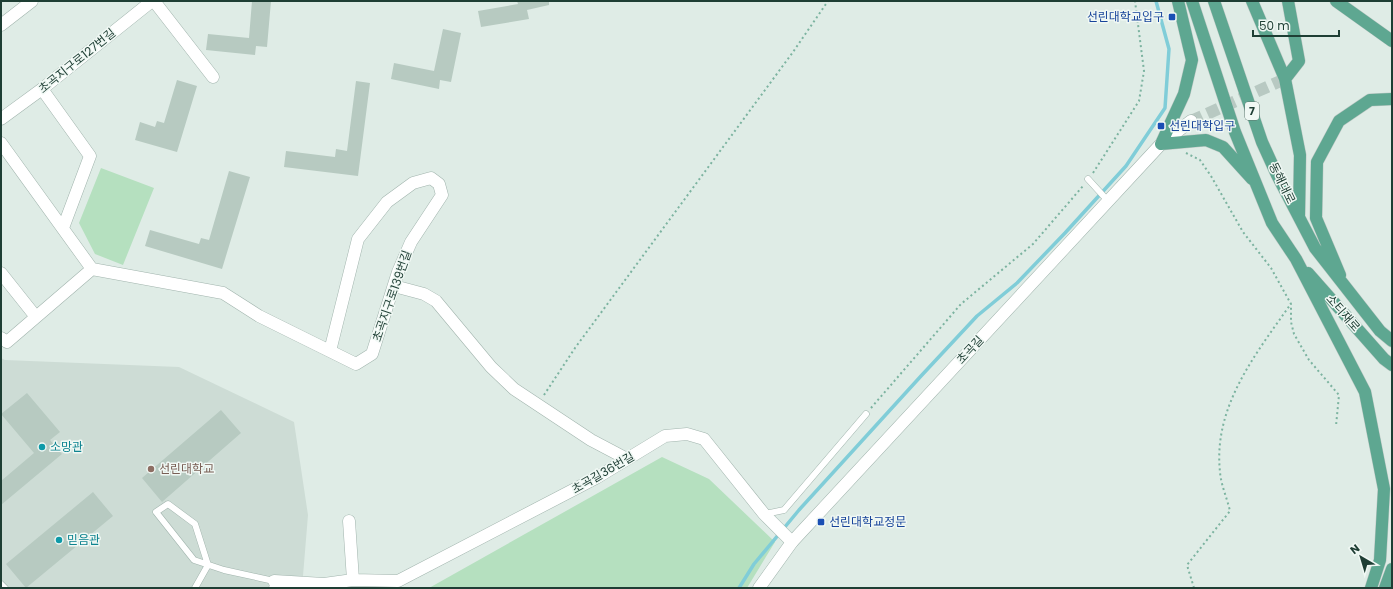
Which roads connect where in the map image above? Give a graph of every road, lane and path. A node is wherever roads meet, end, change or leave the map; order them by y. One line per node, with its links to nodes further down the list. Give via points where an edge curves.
1 (32, 1): 11 (street)
2 (153, 1): 13 (street, 초곡지구로127번길); 15 (street, 초곡지구로127번길)
3 (828, 1): 39 (path)
4 (1135, 1): 23 (path, via 1144,71 1139,101)
5 (1178, 1): 20 (main road, via 1192,60 1184,94)
6 (1192, 1): 24 (main road, 동해대로 / 7, via 1235,132)
7 (1214, 1): 26 (main road, 동해대로 / 7, via 1262,142)
8 (1252, 1): 14 (main road)
9 (1288, 1): 14 (main road, via 1298,61)
10 (1336, 1): 12 (main road)
11 (1, 25)
12 (1392, 42)
13 (213, 77)
14 (1285, 79): 26 (main road, via 1300,155)
15 (42, 89): 17 (street, 초곡지구로127번길); 27 (street, via 90,156)
16 (1392, 99): 32 (main road, via 1370,100 1338,121 1317,162 1316,218)
17 (1, 119)
18 (1191, 121): 20 (street, 초곡길)
19 (1, 143): 22 (street)
20 (1161, 144): 24 (main road, via 1206,140 1223,147); 25 (street, 초곡길)
21 (1185, 152): 33 (path, via 1200,160 1243,232 1271,268)
22 (5, 158): 27 (street)
23 (1088, 179): 25 (lane); 40 (path, via 1033,244 961,304)
24 (1258, 186): 28 (main road, 동해대로 / 7, via 1272,223)
25 (1108, 201): 45 (street, 초곡길)
26 (1299, 217): 32 (main road, 동해대로 / 7, via 1314,248)
27 (62, 228): 29 (street)
28 (1296, 259): 38 (main road, 소티재로 / 7); 55 (main road, via 1364,392 1384,489 1380,560)
29 (92, 269): 34 (street); 37 (street, 초곡지구로139번길, via 223,293 259,316)
30 (1, 273): 34 (street)
31 (394, 286): 37 (street, 초곡지구로139번길, via 372,354 356,364); 37 (street, 초곡지구로139번길, via 411,242 442,195 439,184 431,178 414,183 387,202 358,239); 39 (street, via 424,294 436,301 491,367 514,389)
32 (1347, 291): 36 (main road, 동해대로 / 7)
33 (1291, 304): 41 (path, via 1294,334 1309,360 1339,395); 54 (path, via 1246,368 1228,405 1221,443 1220,472 1230,510 1187,565)
34 (36, 317): 35 (street, via 7,342)
35 (1, 338)
36 (1392, 341)
37 (330, 351)
38 (1392, 365)
39 (537, 404): 42 (street, via 591,440)
40 (866, 414): 43 (lane, via 784,510)
41 (1336, 426)
42 (627, 459): 43 (street, 초곡길36번길, via 665,436 687,434 704,438); 49 (street, 초곡길36번길, via 596,478 398,581)
43 (764, 514): 45 (street, 초곡길36번길)
44 (349, 521): 49 (street)
45 (788, 538): 53 (street, 초곡길)
46 (208, 565): 46 (lane, via 195,524 168,504 156,512 194,560); 50 (lane); 52 (lane)
47 (1392, 569): 56 (main road)
48 (1, 584): 51 (lane)
49 (353, 584): 50 (street, 초곡길36번길)
50 (273, 585)
51 (4, 588)
52 (195, 588)
53 (759, 588)
54 (1194, 588)
55 (1371, 588)
56 (1385, 588)

